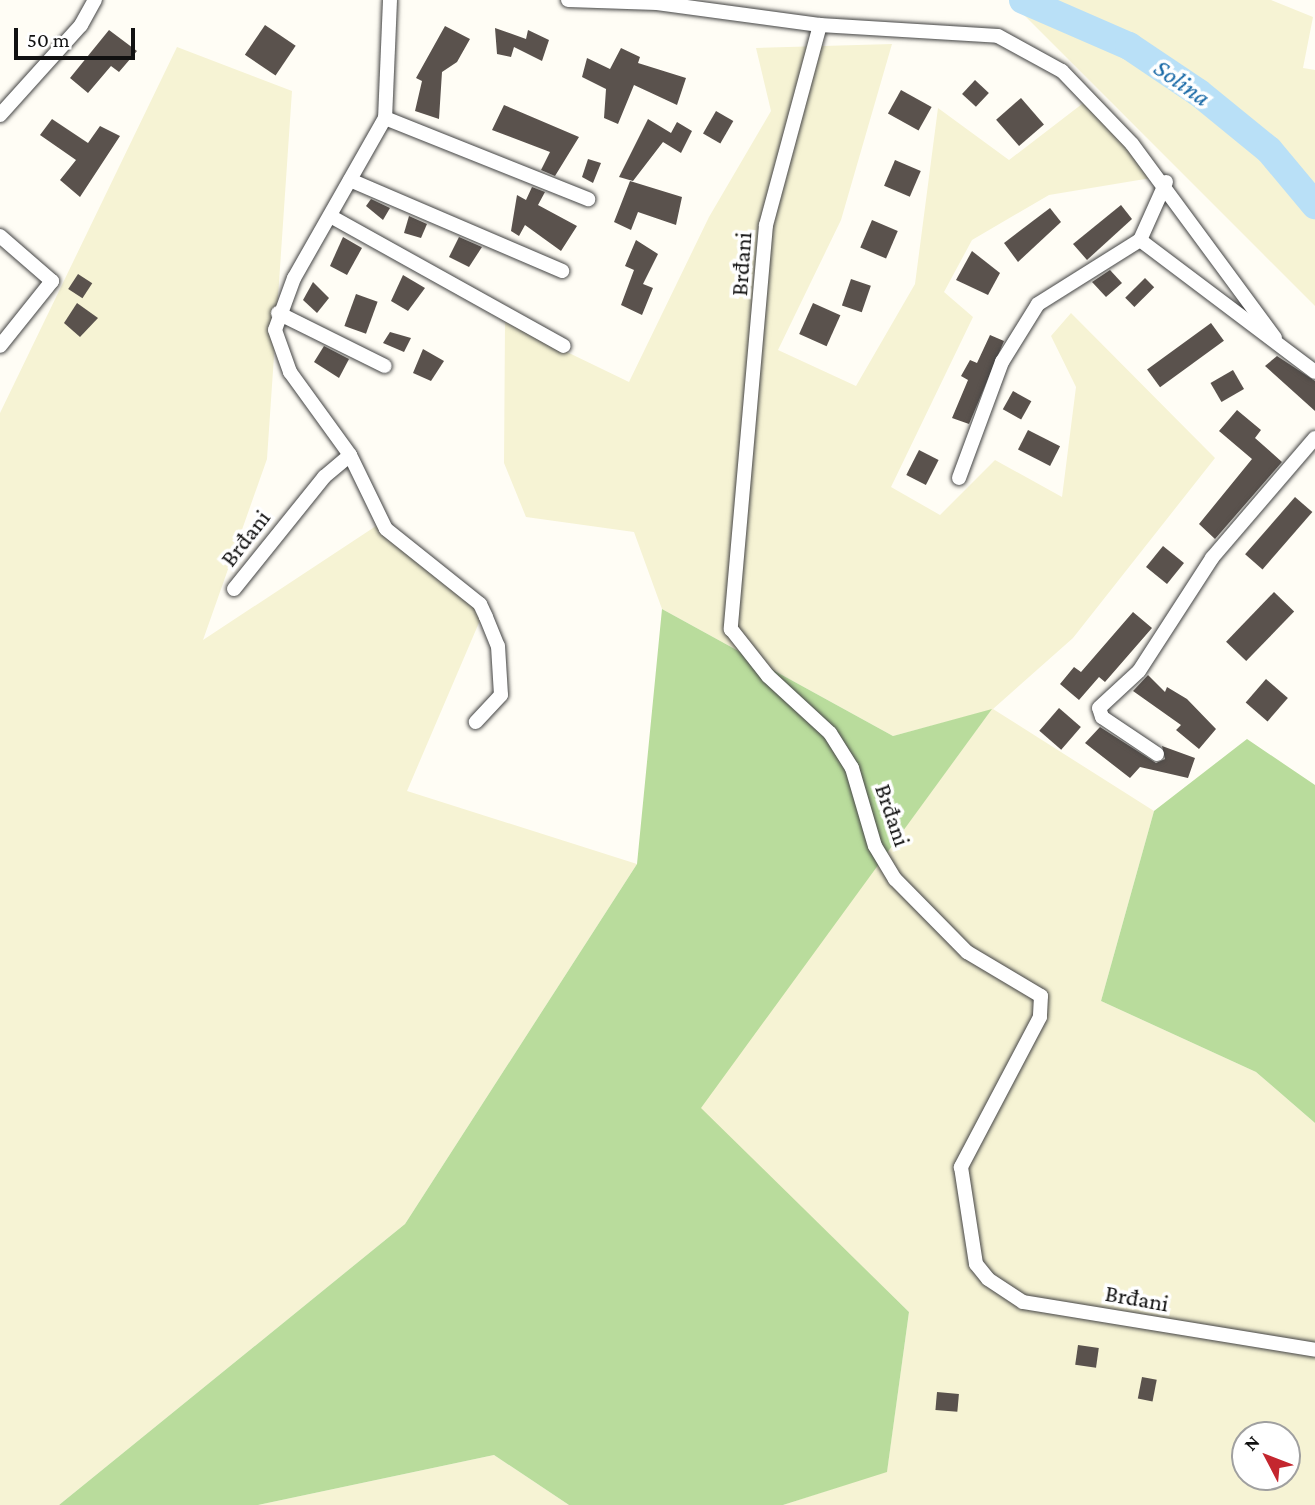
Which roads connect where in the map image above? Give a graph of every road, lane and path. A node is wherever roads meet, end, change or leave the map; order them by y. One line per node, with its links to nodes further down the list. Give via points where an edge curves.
1 (95, 0): 6 (street, via 81,25)
2 (390, 0): 7 (street)
3 (569, 0): 4 (street)
4 (658, 1): 5 (street)
5 (820, 25): 9 (street, via 998,36 1062,71); 27 (street, Brđani, via 766,225 731,629 768,676 830,733 852,768 875,846 895,879 967,952 1041,996 1040,1017 961,1167 976,1264 988,1279 1023,1302)
6 (0, 115)
7 (385, 118): 8 (street); 10 (street)
8 (350, 180): 11 (street); 14 (street)
9 (1166, 182): 13 (street); 16 (street)
10 (588, 198)
11 (332, 218): 15 (street); 18 (street)
12 (0, 236): 17 (street, via 52,281)
13 (1140, 240): 16 (street); 23 (street, via 1038,304 997,374)
14 (562, 271)
15 (278, 313): 19 (street); 22 (street, via 279,349 290,372)
16 (1276, 338): 20 (street)
17 (0, 346)
18 (564, 346)
19 (385, 366)
20 (1315, 372)
21 (1315, 438): 26 (street, via 1212,558 1139,671 1099,708 1102,718)
22 (351, 455): 24 (street, Brđani, via 324,477); 25 (street, via 386,529 480,604 501,660 501,695)
23 (960, 478)
24 (234, 589)
25 (475, 722)
26 (1157, 754)
27 (1315, 1350)

